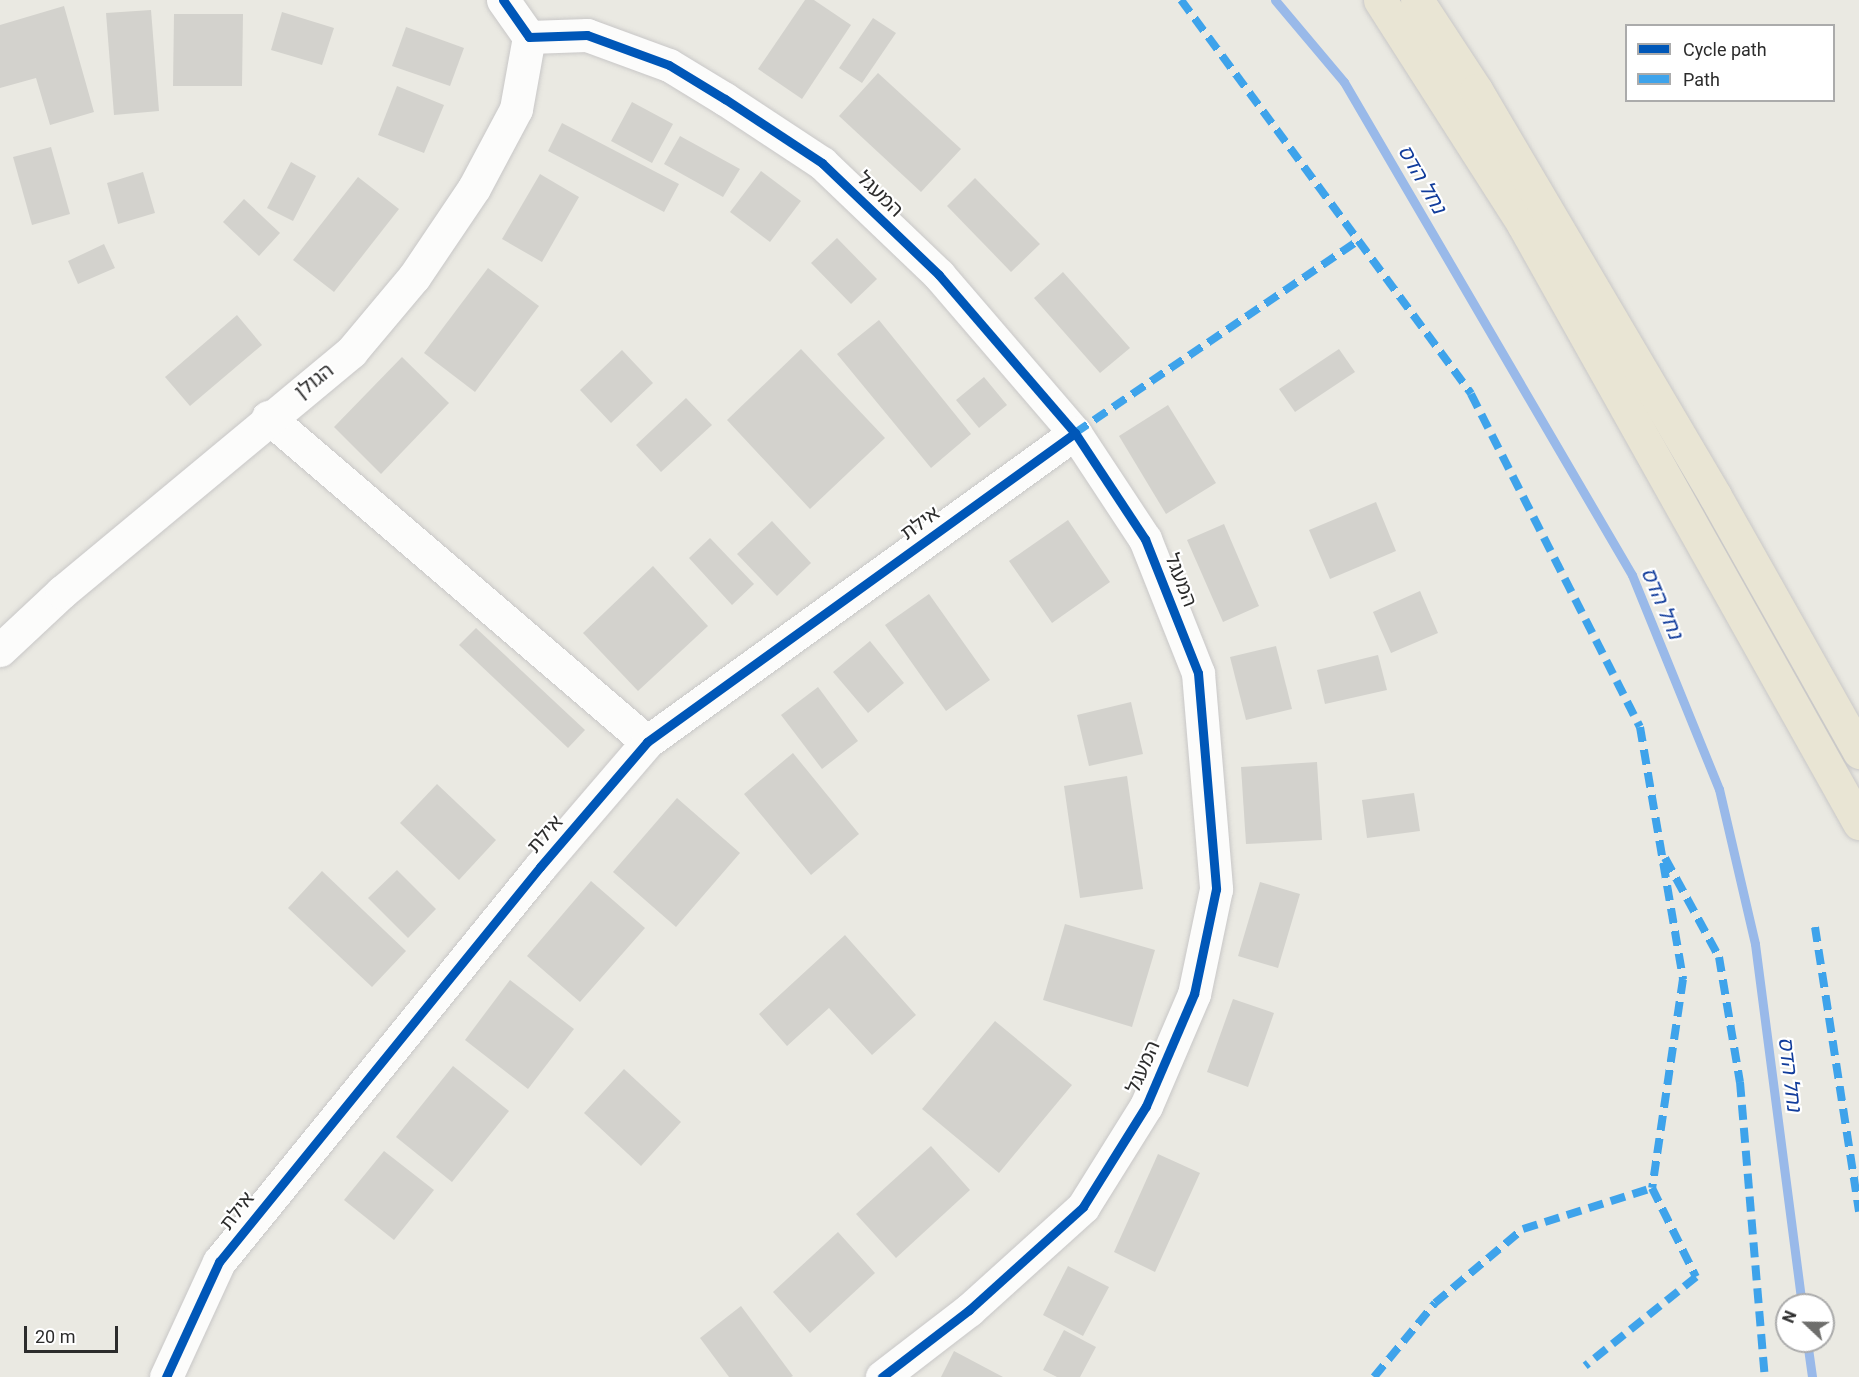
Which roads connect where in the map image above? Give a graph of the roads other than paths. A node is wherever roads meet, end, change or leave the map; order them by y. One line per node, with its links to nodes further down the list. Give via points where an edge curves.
1 (503, 0): 4 (street)
2 (1380, 0): 10 (highway, via 1523,224)
3 (1417, 0): 9 (highway, via 1476,90 1715,495)
4 (529, 37): 5 (street, הגולן, via 516,109 474,188 414,277 351,352); 6 (street, המעגל, via 587,35 669,66 822,163 939,275)
5 (268, 417): 7 (street, הגולן, via 62,592); 8 (street)
6 (1075, 433): 8 (street, אילת); 12 (street, המעגל, via 1145,539 1198,673 1216,889 1194,994 1146,1106 1083,1207 969,1310)
7 (0, 650)
8 (647, 742): 11 (street, אילת, via 540,867 219,1262)
9 (1859, 752)
10 (1859, 823)
11 (166, 1377)
12 (882, 1377)

